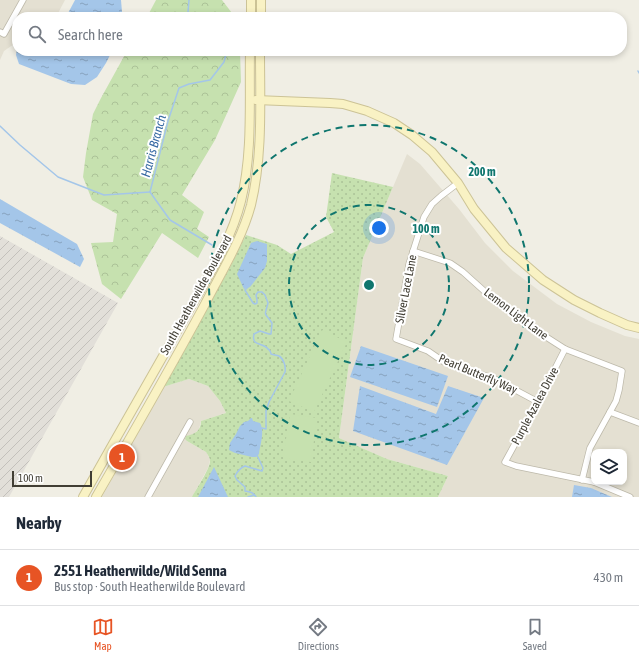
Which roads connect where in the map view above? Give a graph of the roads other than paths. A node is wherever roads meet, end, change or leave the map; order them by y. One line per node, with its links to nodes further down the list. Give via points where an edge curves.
1 (23, 0): 4 (street)
2 (251, 0): 5 (main road)
3 (261, 0): 6 (main road)
4 (16, 12)
5 (250, 12)
6 (260, 12)
7 (12, 20): 8 (street, via 4,34)
8 (0, 32)
9 (250, 56): 11 (main road, South Heatherwilde Boulevard)
10 (260, 56): 12 (main road, South Heatherwilde Boulevard)
11 (249, 100): 12 (main road); 15 (main road, South Heatherwilde Boulevard, via 249,145 241,202 212,271)
12 (260, 100): 13 (main road, via 330,102 367,111 394,123 412,135 432,152); 16 (main road, South Heatherwilde Boulevard, via 259,145 251,205 242,231)
13 (458, 183): 14 (street, Silver Lace Lane, via 432,204 424,217); 17 (main road, via 474,209 506,248 543,280 574,300 620,322)
14 (413, 251): 18 (street, Silver Lace Lane); 19 (street, Lemon Light Lane, via 450,263 526,324)
15 (187, 313): 16 (main road); 27 (main road, South Heatherwilde Boulevard)
16 (196, 319): 28 (main road, South Heatherwilde Boulevard)
17 (639, 328)
18 (396, 339): 20 (street, Pearl Butterfly Way, via 428,351 444,362 492,378)
19 (565, 349): 20 (street, Purple Azalea Drive); 21 (street, Lemon Light Lane, via 622,371 616,401)
20 (538, 402): 24 (street, Purple Azalea Drive, via 504,462)
21 (610, 412): 23 (street); 24 (street, via 590,448)
22 (190, 422): 29 (street)
23 (639, 423)
24 (582, 480): 25 (street)
25 (591, 482)
26 (601, 485): 30 (street)
27 (85, 494): 28 (street)
28 (97, 497)
29 (148, 497)
30 (630, 497)

